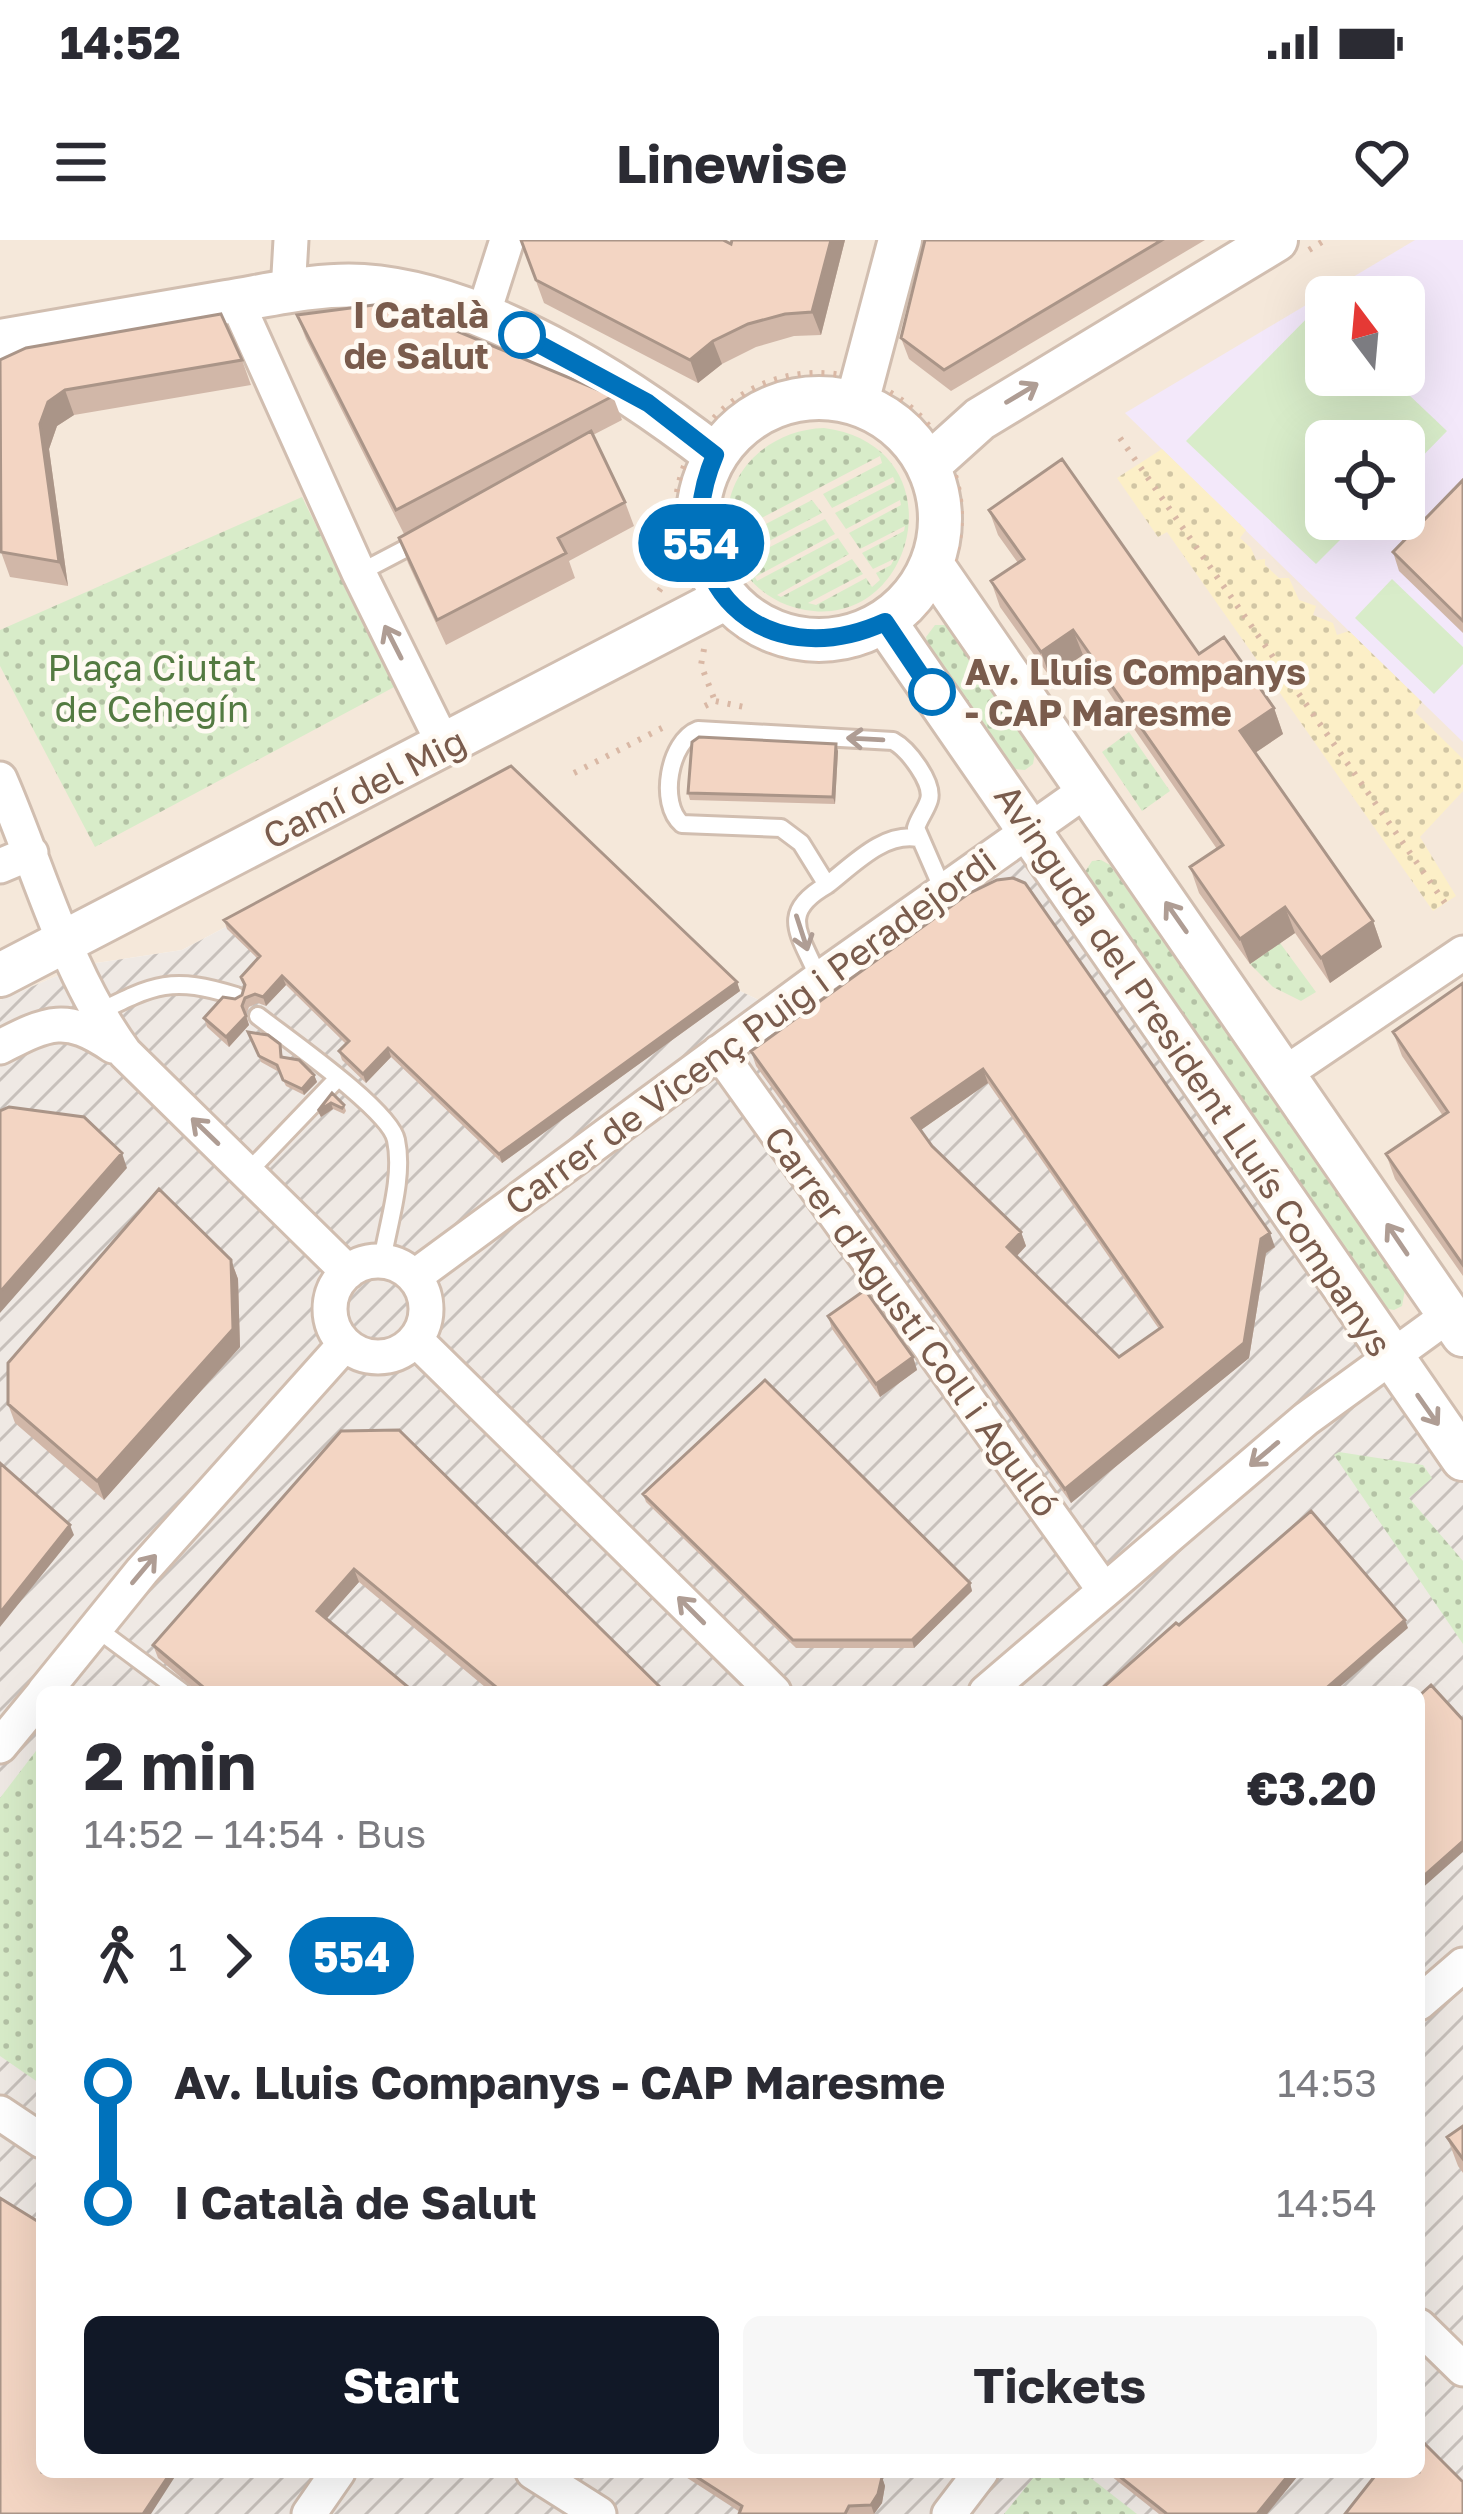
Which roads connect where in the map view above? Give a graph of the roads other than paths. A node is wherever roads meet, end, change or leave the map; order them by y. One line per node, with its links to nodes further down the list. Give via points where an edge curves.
1 (291, 240): 5 (street)
2 (507, 240): 7 (street)
3 (900, 240): 9 (street)
4 (1276, 240): 11 (street, one-way to 4, via 980,418)
5 (288, 292): 6 (street); 7 (street, via 360,286 421,294)
6 (236, 300): 8 (street); 13 (street)
7 (483, 315): 10 (street, via 648,403)
8 (0, 341)
9 (860, 391): 10 (street, via 762,411); 11 (street)
10 (706, 448): 15 (street, via 697,523)
11 (938, 457): 14 (street)
12 (442, 529): 13 (lane)
13 (359, 573): 17 (street, one-way to 13)
14 (938, 575): 16 (street); 19 (street, Avinguda del President Lluís Companys)
15 (712, 618): 16 (street, via 818,641); 17 (street, Camí del Mig)
16 (890, 630): 20 (street, Avinguda del President Lluís Companys)
17 (445, 747): 25 (street, Camí del Mig)
18 (0, 779): 22 (street)
19 (1088, 789): 20 (street, Carrer de Vicenç Puig i Peradejordi); 35 (street, Avinguda del President Lluís Companys, one-way to 19)
20 (1035, 825): 24 (street, Carrer de Vicenç Puig i Peradejordi); 44 (street, Avinguda del President Lluís Companys)
21 (918, 838): 23 (lane, via 888,840); 23 (lane, one-way to 23, via 929,785 893,741 685,735 674,753 675,818 781,828); 24 (lane)
22 (15, 859): 25 (street)
23 (827, 885): 28 (lane, one-way to 28, via 794,917)
24 (943, 890): 28 (street, Carrer de Vicenç Puig i Peradejordi)
25 (63, 942): 27 (street, Camí del Mig); 30 (street)
26 (1463, 953): 35 (street)
27 (0, 975)
28 (819, 979): 33 (street, Carrer de Vicenç Puig i Peradejordi)
29 (236, 996): 30 (lane, via 166,982)
30 (96, 1013): 34 (street)
31 (258, 1016): 36 (lane)
32 (0, 1047): 34 (street, via 62,1021)
33 (719, 1052): 40 (street, Carrer de Vicenç Puig i Peradejordi); 46 (street, Carrer d'Agustí Coll i Agulló)
34 (125, 1053): 37 (street, one-way to 34)
35 (1284, 1074): 41 (street, Avinguda del President Lluís Companys, one-way to 35)
36 (338, 1078): 37 (lane); 38 (lane, via 395,1133 399,1158)
37 (247, 1173): 39 (street)
38 (382, 1261): 39 (street); 40 (street)
39 (348, 1273): 43 (street, via 331,1300)
40 (414, 1277): 42 (street, via 427,1315)
41 (1456, 1325): 44 (street)
42 (416, 1340): 43 (street, via 381,1358); 50 (street, one-way to 42)
43 (345, 1345): 47 (street, one-way to 43)
44 (1390, 1357): 45 (street, Avinguda del President Lluís Companys, one-way to 45); 46 (street, one-way to 46)
45 (1463, 1459)
46 (1104, 1590): 51 (street)
47 (96, 1628): 48 (street); 49 (lane)
48 (49, 1686)
49 (174, 1686)
50 (768, 1686)
51 (993, 1686)
52 (36, 1702): 53 (street)
53 (0, 1746)
54 (1463, 1965): 55 (street)
55 (1425, 1998)
56 (0, 2113): 57 (street)
57 (36, 2137)
58 (1425, 2332): 59 (street)
59 (1463, 2369)
60 (334, 2478): 63 (street)
61 (542, 2478): 64 (street)
62 (976, 2478): 65 (street)
63 (309, 2514)
64 (599, 2514)
65 (949, 2514)

